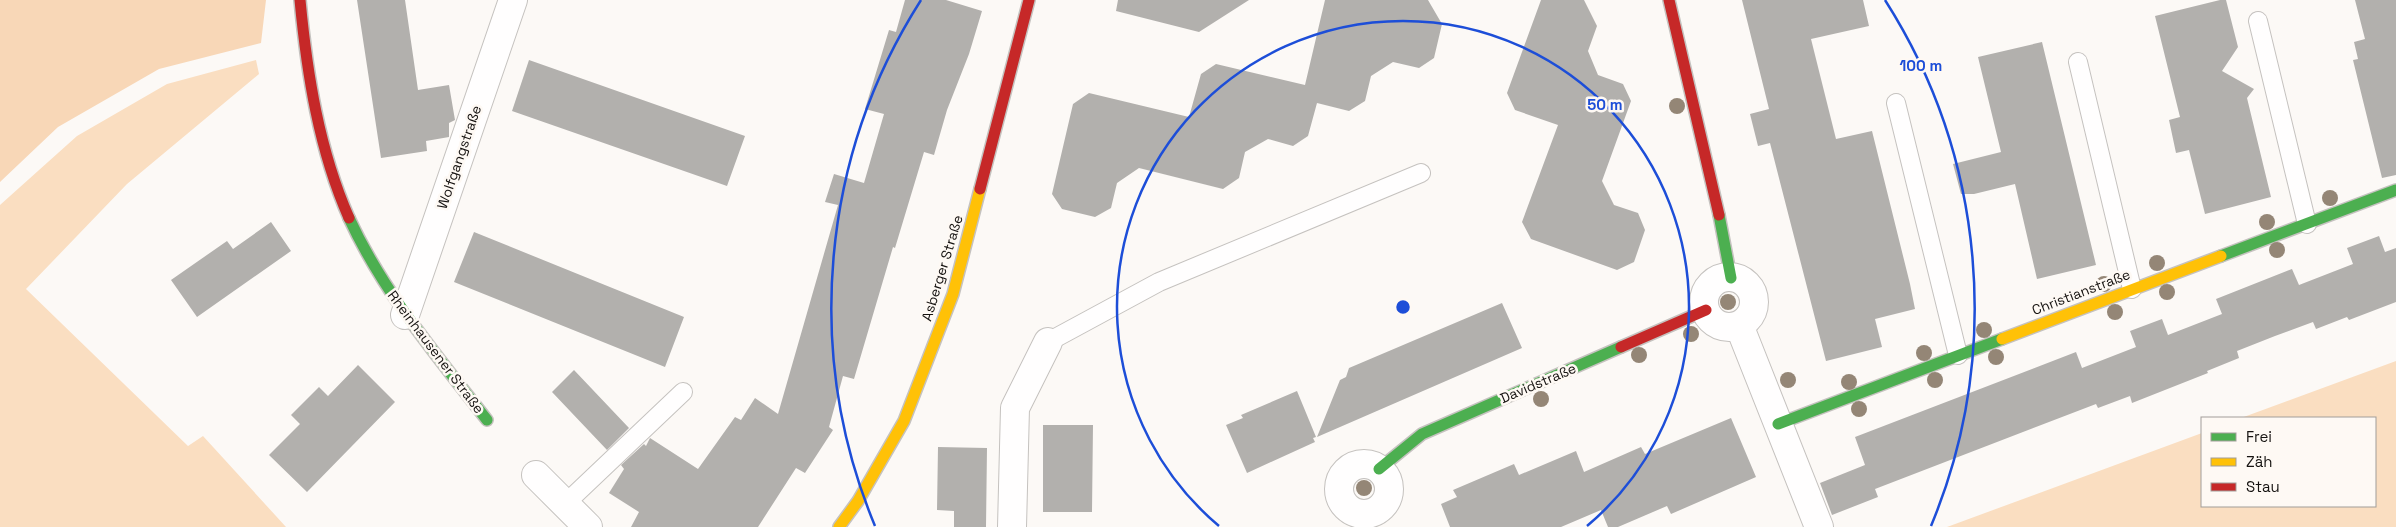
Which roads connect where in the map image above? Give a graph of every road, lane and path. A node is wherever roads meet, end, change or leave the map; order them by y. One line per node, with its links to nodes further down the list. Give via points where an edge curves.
1 (300, 0): 14 (street, Rheinhausener Straße, via 303,44 314,106 336,189 370,258)
2 (513, 0): 14 (street, Wolfgangstraße)
3 (1030, 0): 27 (street, Asberger Straße, via 953,294 904,421)
4 (1668, 0): 11 (street)
5 (2258, 21): 10 (lane)
6 (2078, 62): 12 (lane)
7 (1896, 103): 17 (lane)
8 (1422, 173): 16 (lane, via 1159,282)
9 (2396, 190): 10 (street, Christianstraße)
10 (2307, 224): 12 (street, Christianstraße)
11 (1731, 278): 13 (street, via 1723,278 1711,285 1705,297); 15 (street, via 1747,286 1753,298 1752,311)
12 (2132, 289): 17 (street, Christianstraße)
13 (1706, 310): 15 (street, via 1719,325); 21 (street, Davidstraße, via 1422,434)
14 (405, 314): 19 (street, Rheinhausener Straße)
15 (1739, 325): 20 (street)
16 (1048, 342): 28 (street, via 1015,408)
17 (1958, 355): 20 (street, Christianstraße)
18 (683, 392): 23 (lane)
19 (487, 420)
20 (1778, 424): 25 (street)
21 (1379, 469): 24 (street, Davidstraße, via 1389,485 1384,503 1380,508)
22 (536, 475): 23 (street)
23 (565, 504): 26 (street)
24 (1353, 519)
25 (1810, 524)
26 (588, 527)
27 (839, 527)
28 (1012, 527)

